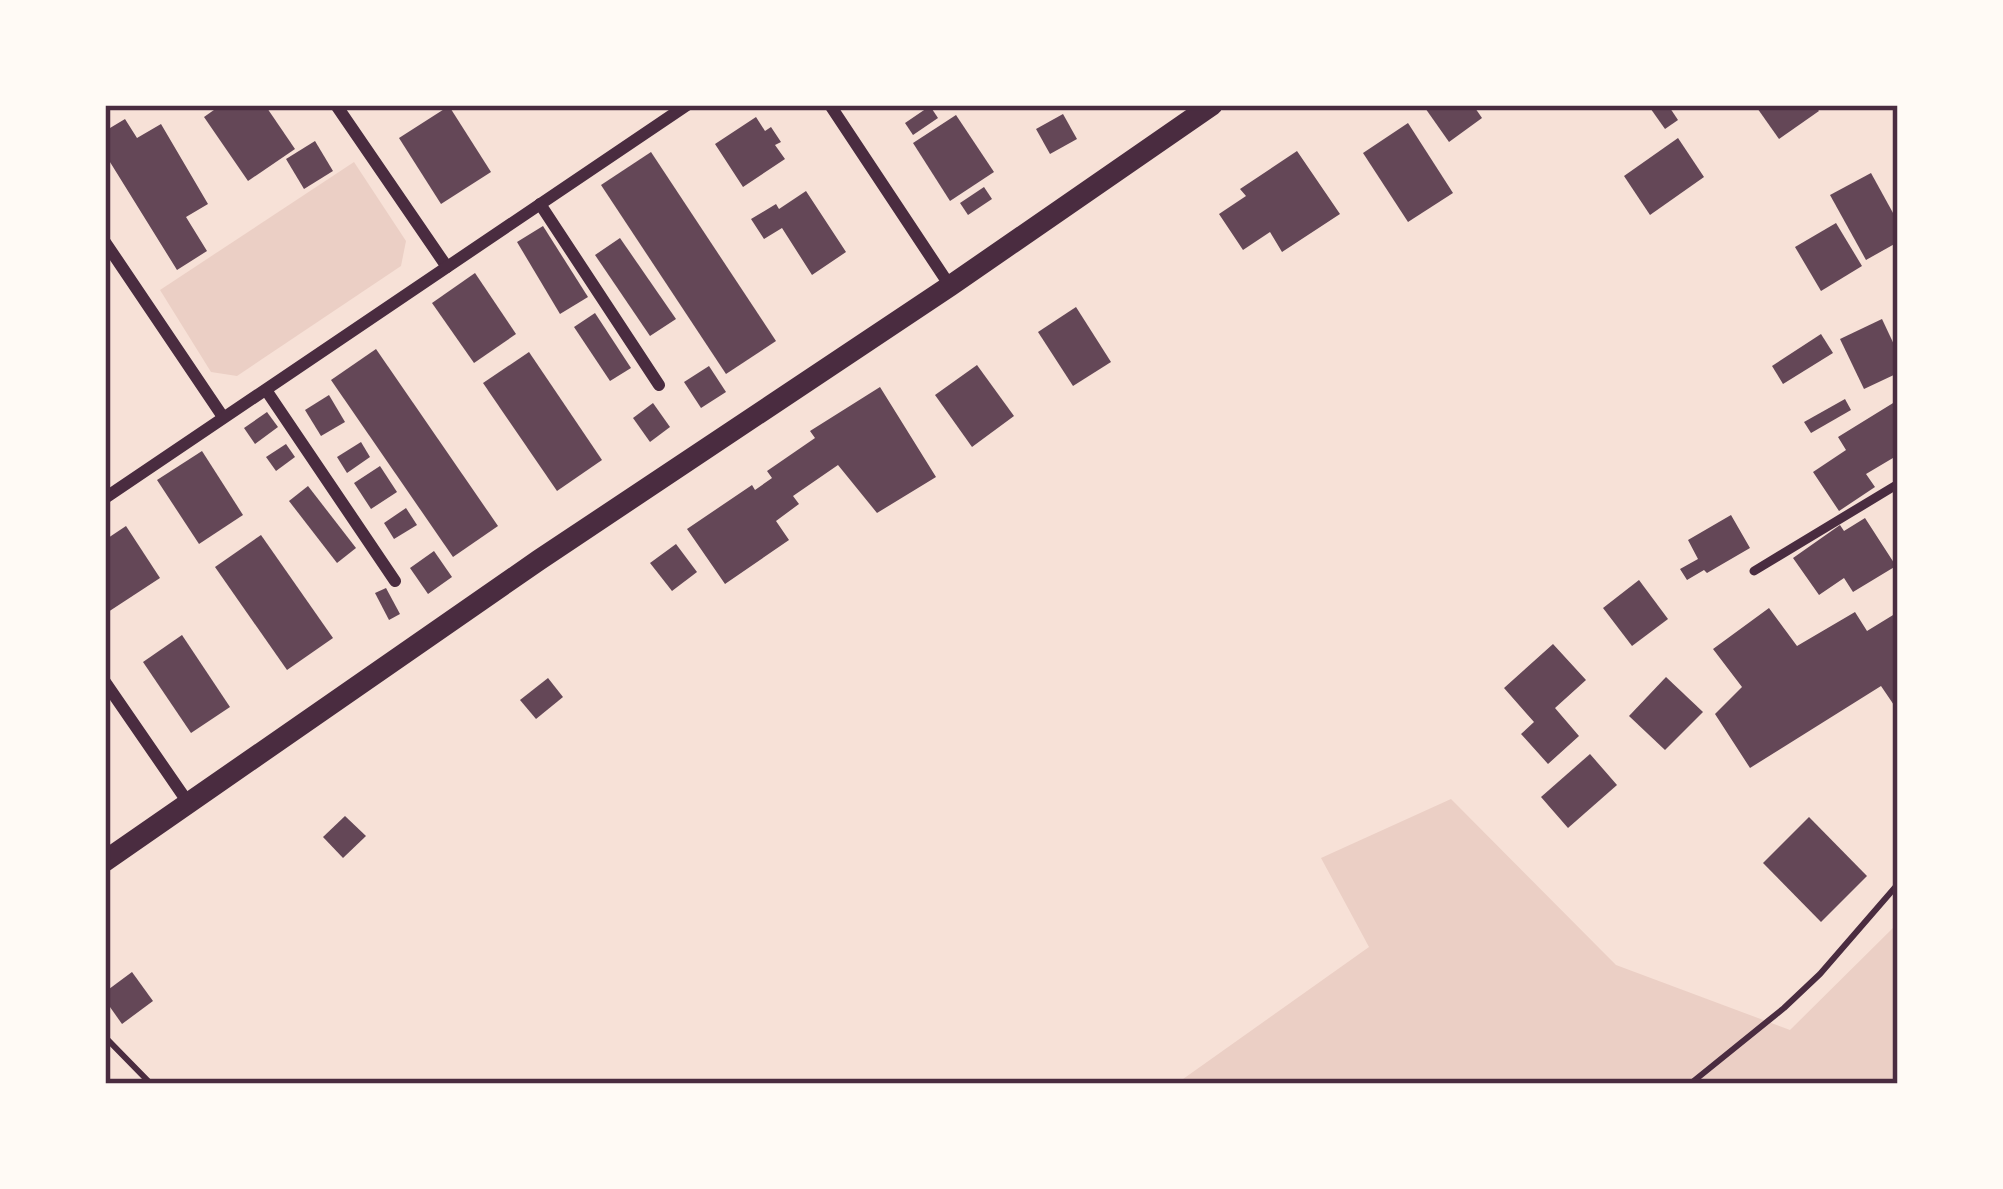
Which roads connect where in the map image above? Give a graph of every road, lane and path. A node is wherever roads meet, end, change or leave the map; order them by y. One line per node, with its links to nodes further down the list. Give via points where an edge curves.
1 (336, 105): 9 (street)
2 (659, 105): 6 (street)
3 (687, 105): 6 (street)
4 (830, 105): 10 (street)
5 (1212, 105): 10 (street)
6 (668, 118): 7 (street)
7 (540, 205): 9 (street); 11 (street)
8 (105, 242): 13 (street)
9 (447, 267): 12 (street)
10 (950, 286): 19 (street)
11 (659, 385)
12 (266, 390): 13 (street); 17 (street)
13 (223, 417): 15 (street)
14 (1898, 484): 16 (lane)
15 (105, 498)
16 (1754, 571)
17 (395, 581)
18 (105, 682): 19 (street)
19 (189, 804): 20 (street)
20 (105, 861)
21 (1898, 884): 24 (path, via 1796,997)
22 (105, 1036): 23 (path)
23 (151, 1084)
24 (1690, 1084)

